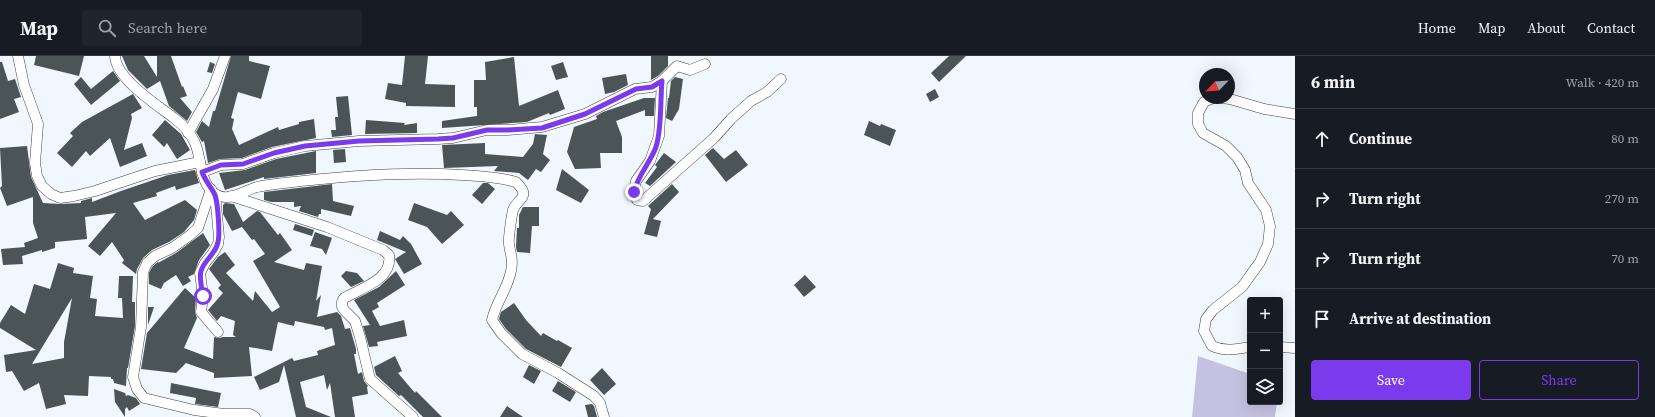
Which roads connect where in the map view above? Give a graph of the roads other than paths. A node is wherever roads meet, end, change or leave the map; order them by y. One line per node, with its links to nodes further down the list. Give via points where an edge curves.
1 (18, 56): 11 (street, via 24,85 38,124 37,176 42,186 51,194 60,198 74,196 155,171)
2 (115, 56): 10 (street, via 125,77 135,88 176,120)
3 (225, 56): 10 (street, via 213,88)
4 (705, 64): 6 (street, via 690,70 677,66)
5 (781, 79): 6 (street, via 767,92 751,101 714,138 643,201 638,200 634,192 636,181 650,160 659,136)
6 (662, 81): 11 (street, via 652,87 636,89 585,114 542,128 487,130 453,138 359,141 305,146 243,164)
7 (1235, 100): 9 (street)
8 (1203, 104): 16 (street, via 1198,113 1198,124 1203,133 1226,146 1237,157 1245,170 1248,183 1266,210 1270,226 1268,244 1260,262 1242,287 1213,310 1206,319 1204,331 1212,346 1221,350)
9 (1295, 114)
10 (188, 133): 11 (street, via 195,143)
11 (201, 167): 12 (street)
12 (213, 192): 13 (street, via 222,197); 14 (street, via 220,237 200,272 203,296 201,312); 18 (street, via 198,228 172,248 155,256 147,263 143,272 141,327 133,377 144,398 194,410 250,414)
13 (231, 196): 19 (street, via 327,227 383,250 389,255 388,269 379,280 344,298 342,307 355,321 370,378); 20 (street, via 272,184 408,172 477,176 516,182 521,186 523,198 513,209 508,243 513,258 511,272 492,320 522,354 594,396 600,403)
14 (218, 332)
15 (1283, 347): 17 (street)
16 (1247, 348)
17 (1295, 348)
18 (256, 417)
19 (414, 417)
20 (604, 417)

